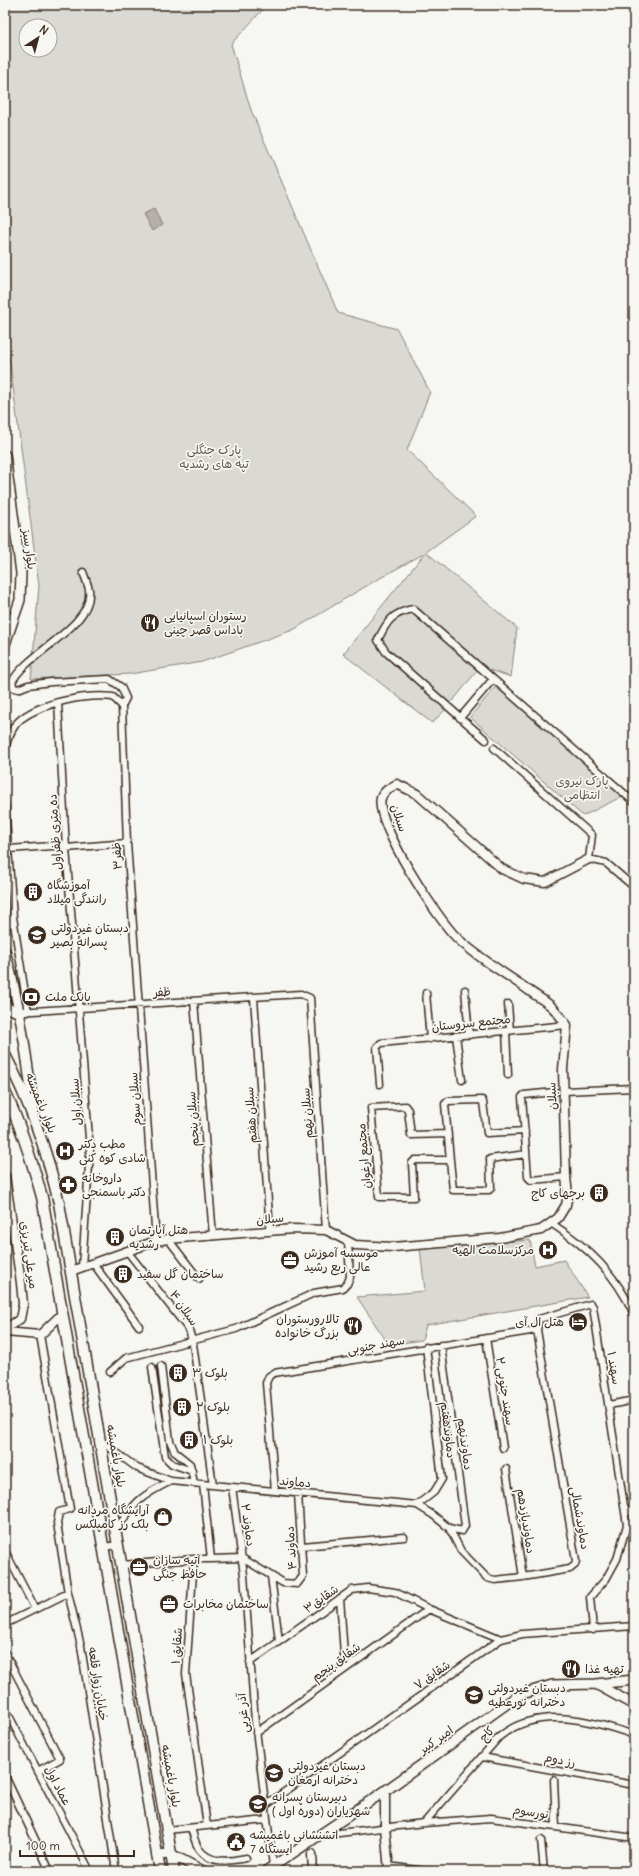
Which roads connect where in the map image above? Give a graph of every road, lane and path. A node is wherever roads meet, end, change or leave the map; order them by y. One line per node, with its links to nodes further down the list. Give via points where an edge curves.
1 (5, 455): 3 (main road, بلوار سبز, via 21,573 20,600)
2 (83, 572): 6 (street, ظفر۳, via 89,591 87,607 69,630 30,661 12,682 14,688 18,689 51,682 109,679 121,687 126,698)
3 (5, 644)
4 (494, 679): 7 (street); 7 (street, via 413,609 392,617 378,640 386,652); 11 (street)
5 (58, 702): 6 (street, via 105,696 113,697); 9 (street, via 20,720 8,736); 14 (street, ده متری ظفراول)
6 (122, 706): 13 (street, ظفر۳)
7 (460, 718): 8 (street)
8 (486, 740)
9 (5, 748)
10 (494, 748): 16 (street, via 592,835)
11 (634, 802)
12 (5, 806): 15 (street)
13 (127, 843): 14 (street); 28 (street, ظفر۳)
14 (66, 846): 15 (street); 29 (street, ده متری ظفراول)
15 (9, 849): 18 (street)
16 (589, 859): 17 (street, via 606,863); 32 (street, سبلان, via 545,882 524,879 502,869 417,794 396,784 385,790 381,799 381,812 417,884 456,937 477,955 552,1007)
17 (634, 887)
18 (13, 917): 19 (street); 31 (street)
19 (5, 926)
20 (5, 950): 30 (main road)
21 (465, 990): 34 (street)
22 (426, 993): 36 (street)
23 (306, 996): 24 (street, ظفر); 53 (street, سبلان نهم, via 310,998)
24 (254, 998): 25 (street, ظفر); 54 (street, سبلان هفتم)
25 (194, 1001): 28 (street, ظفر); 55 (street, سبلان پنجم)
26 (5, 1002): 30 (main road, via 7,1008)
27 (508, 1004): 33 (street)
28 (140, 1005): 29 (street, ظفر); 57 (street, سبلان سوم)
29 (80, 1008): 31 (street, ظفر); 61 (street, سبلان اول, via 90,1151)
30 (18, 1012): 31 (street, ظفر); 45 (main road, via 28,1060)
31 (28, 1012)
32 (567, 1024): 33 (street, مجتمع سروستان); 42 (street, سبلان)
33 (508, 1031): 34 (street, مجتمع سروستان); 38 (street)
34 (468, 1035): 35 (street, مجتمع سروستان)
35 (456, 1036): 36 (street, مجتمع سروستان); 39 (street)
36 (430, 1039): 40 (street, مجتمع سروستان, via 378,1044)
37 (5, 1054): 45 (main road, بلوار باغمیشه)
38 (508, 1075)
39 (462, 1080)
40 (380, 1084)
41 (634, 1088): 42 (street)
42 (564, 1091): 51 (street, سبلان)
43 (5, 1092): 64 (main road, via 18,1120 38,1184)
44 (555, 1092): 46 (street, via 523,1096)
45 (34, 1115): 62 (main road, بلوار باغمیشه, via 60,1203)
46 (525, 1131): 47 (street, via 487,1133 483,1102 478,1099 446,1102); 48 (street)
47 (448, 1134): 49 (street); 49 (street, مجتمع ارغوان, via 411,1135 407,1107 371,1108 379,1197 414,1197 413,1161)
48 (526, 1154): 49 (street, via 490,1159 491,1188 488,1190 453,1190); 51 (street, via 529,1179)
49 (450, 1160)
50 (5, 1176): 67 (street, میرعلی تبریزی, via 23,1304 20,1319)
51 (566, 1177): 52 (street, سبلان, via 566,1205 558,1218)
52 (551, 1223): 58 (street, سبلان, via 541,1230 500,1238 392,1247 355,1245); 65 (street, via 576,1239 603,1264 625,1294)
53 (326, 1230): 54 (street, سبلان); 58 (street, سبلان)
54 (270, 1231): 55 (street, سبلان)
55 (213, 1236): 56 (street, سبلان)
56 (168, 1239): 57 (street, سبلان); 63 (street)
57 (156, 1241): 59 (street, سبلان)
58 (348, 1241): 71 (street, via 350,1277 343,1288 314,1293 236,1329)
59 (127, 1251): 60 (street, سبلان); 71 (street, سبلان ۴, via 189,1330)
60 (93, 1263): 61 (street, سبلان); 66 (street)
61 (82, 1267): 62 (street, سبلان)
62 (71, 1271): 79 (main road, بلوار باغمیشه)
63 (199, 1279)
64 (62, 1314): 69 (street); 98 (main road)
65 (634, 1314)
66 (139, 1326)
67 (5, 1330): 69 (street)
68 (537, 1330): 70 (street, سهند جنوبی); 78 (street, سهند ۱, via 540,1319 591,1304); 106 (street, دماوندشمالی, via 576,1563 570,1569)
69 (40, 1335): 107 (street, خیابان زوار قلعه, via 70,1509 59,1512 57,1523)
70 (486, 1338): 72 (street, سهند جنوبی); 80 (street, سهند جنوبی ۲)
71 (192, 1341): 76 (street, via 126,1358); 86 (street, سبلان ۴)
72 (441, 1345): 73 (street, سهند جنوبی); 93 (street, دماوندنهم, via 465,1526 462,1531)
73 (426, 1347): 88 (street, سهند جنوبی, via 274,1373 269,1376 266,1383); 90 (street, دماوندهفتم, via 442,1479 439,1487)
74 (161, 1366): 82 (street, via 170,1441 174,1452 190,1464)
75 (152, 1367): 82 (street, via 165,1457 172,1464)
76 (110, 1372)
77 (634, 1400): 78 (street)
78 (610, 1405): 91 (street, سهند ۱)
79 (99, 1440): 83 (street, دماوند, via 137,1468); 94 (main road, بلوار باغمیشه)
80 (503, 1448)
81 (506, 1469): 106 (street, دماوندیازدهم)
82 (192, 1471): 84 (street)
83 (171, 1481): 84 (street, دماوند); 94 (street, via 137,1501)
84 (194, 1484): 85 (street, دماوند)
85 (203, 1484): 86 (street, دماوند); 102 (street)
86 (213, 1485): 87 (street, دماوند)
87 (232, 1487): 88 (street, دماوند); 100 (street, دماوند ۲)
88 (275, 1491): 89 (street, دماوند)
89 (298, 1493): 90 (street, دماوند); 97 (street, دماوند ۴)
90 (417, 1505): 93 (street, دماوندشمالی)
91 (625, 1508): 92 (street); 113 (street, سهند ۱, via 628,1526 617,1559 606,1579 590,1597)
92 (634, 1515)
93 (449, 1528): 106 (street, دماوندشمالی, via 461,1551 487,1578 495,1580)
94 (116, 1530): 96 (main road, بلوار باغمیشه)
95 (404, 1537): 97 (street)
96 (118, 1545): 98 (street); 104 (main road, بلوار باغمیشه)
97 (302, 1546): 105 (street, دماوند ۴, via 303,1576 297,1584 283,1583)
98 (103, 1547): 144 (main road)
99 (5, 1551): 109 (street)
100 (242, 1558): 102 (street); 103 (street, دماوند ۲); 105 (street, دماوند ۴); 117 (street, آذر غربی)
101 (194, 1559): 102 (street); 104 (street); 134 (street, شقایق ۱, via 186,1674)
102 (211, 1559)
103 (233, 1559)
104 (122, 1565): 138 (main road, بلوار باغمیشه)
105 (271, 1576): 115 (street)
106 (523, 1577)
107 (68, 1593): 109 (street); 150 (street, خیابان زوار قلعه, via 81,1646)
108 (340, 1598): 110 (street, شقایق۳, via 352,1590 368,1588 395,1592); 115 (street, شقایق۳); 118 (street)
109 (35, 1609): 111 (street)
110 (429, 1609): 114 (street, شقایق۳); 118 (street, شقایق پنجم)
111 (5, 1624)
112 (634, 1626): 113 (street, شقایق ۷)
113 (593, 1630): 114 (street, شقایق ۷, via 522,1634)
114 (501, 1639): 131 (street, شقایق ۷)
115 (279, 1641): 117 (street, شقایق۳)
116 (5, 1653): 126 (street, via 60,1760)
117 (250, 1662): 123 (street, آذر غربی)
118 (345, 1669): 123 (street, شقایق پنجم)
119 (634, 1680): 120 (main road, امیر کبیر)
120 (596, 1684): 121 (main road); 130 (main road, امیر کبیر, via 552,1685 519,1695)
121 (634, 1705)
122 (6, 1712): 126 (street, عماد اول)
123 (256, 1733): 131 (street, آذر غربی)
124 (634, 1735): 125 (street, کاج, via 577,1719 544,1718 510,1728)
125 (482, 1757): 129 (street, رز دوم); 133 (street, کاج)
126 (38, 1771): 149 (street, عماد اول)
127 (5, 1776): 148 (street)
128 (554, 1780): 136 (street)
129 (634, 1785)
130 (385, 1790): 135 (street); 139 (main road, امیر کبیر)
131 (266, 1805): 132 (street, آذر غربی)
132 (267, 1820): 134 (street); 147 (street, آذر غربی)
133 (424, 1823): 135 (street); 136 (street, نورسوم, via 491,1818)
134 (207, 1826): 137 (street)
135 (385, 1827): 139 (street); 146 (street)
136 (556, 1827): 140 (street, نورسوم)
137 (191, 1828): 138 (street); 145 (street, via 199,1849 208,1856 218,1861 229,1862)
138 (167, 1830): 142 (main road, بلوار باغمیشه)
139 (320, 1835): 147 (main road, امیر کبیر)
140 (634, 1838)
141 (540, 1840): 156 (street)
142 (171, 1854): 144 (main road); 152 (main road, بلوار باغمیشه); 153 (main road)
143 (312, 1854): 154 (street)
144 (157, 1855): 151 (main road)
145 (246, 1858)
146 (388, 1868): 155 (street)
147 (269, 1869)
148 (50, 1871)
149 (90, 1871)
150 (116, 1871)
151 (160, 1871)
152 (174, 1871)
153 (203, 1871)
154 (314, 1871)
155 (425, 1871)
156 (544, 1871)

